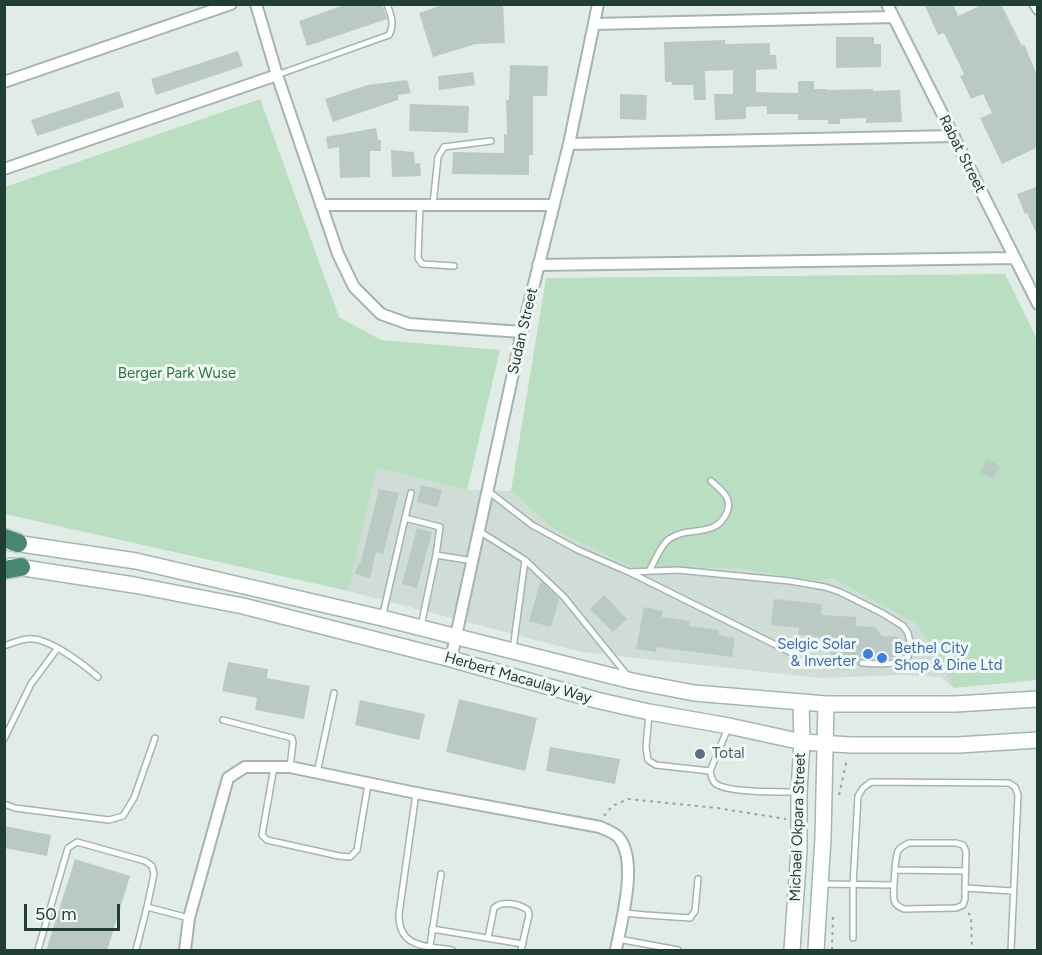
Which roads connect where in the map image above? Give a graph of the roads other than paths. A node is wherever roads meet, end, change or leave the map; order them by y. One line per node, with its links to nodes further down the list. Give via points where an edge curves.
1 (231, 4): 12 (street)
2 (256, 4): 11 (street)
3 (387, 4): 11 (lane, via 393,28 389,34)
4 (598, 4): 9 (street, Sudan Street)
5 (887, 4): 8 (street, Rabat Street)
6 (1035, 4): 7 (street)
7 (1038, 9)
8 (893, 17): 9 (street); 13 (street, Rabat Street)
9 (594, 24): 15 (street, Sudan Street)
10 (4, 69): 12 (street)
11 (277, 75): 16 (street); 17 (street)
12 (6, 81)
13 (954, 136): 15 (street); 21 (street, Rabat Street)
14 (491, 141): 19 (lane, via 444,147 438,157)
15 (568, 144): 20 (street, Sudan Street)
16 (4, 169)
17 (321, 205): 18 (street); 25 (street, via 354,287 381,314 409,324)
18 (420, 205): 19 (street); 23 (lane, via 419,261)
19 (433, 205): 20 (street)
20 (554, 205): 22 (street, Sudan Street)
21 (1014, 258): 22 (street); 24 (street, Rabat Street)
22 (538, 265): 25 (street, Sudan Street)
23 (454, 266)
24 (1037, 302)
25 (522, 332): 27 (street, Sudan Street)
26 (711, 481): 36 (lane, via 729,501 721,523 672,537)
27 (488, 491): 30 (street, Sudan Street); 37 (lane, via 532,525)
28 (411, 493): 29 (lane)
29 (405, 518): 32 (lane, via 440,527); 38 (lane)
30 (479, 531): 33 (lane); 34 (street, Sudan Street)
31 (9, 541): 38 (main road, Herbert Macaulay Way, via 136,561)
32 (436, 555): 34 (lane); 39 (lane)
33 (525, 560): 43 (lane); 48 (lane, via 564,597)
34 (472, 561): 40 (street, Sudan Street)
35 (10, 568): 45 (main road, Herbert Macaulay Way, via 134,585 243,606)
36 (649, 571): 37 (lane); 46 (lane, via 678,570 779,580 840,592 882,613 908,633 908,657 902,661)
37 (629, 572): 44 (lane)
38 (382, 618): 39 (main road, Herbert Macaulay Way)
39 (421, 628): 40 (main road, Herbert Macaulay Way)
40 (456, 636): 43 (main road, Herbert Macaulay Way); 45 (street, Sudan Street)
41 (4, 646): 42 (lane, via 29,638)
42 (57, 649): 47 (lane); 57 (lane, via 31,684)
43 (512, 651): 48 (main road, Herbert Macaulay Way)
44 (796, 655)
45 (451, 659): 53 (main road, Herbert Macaulay Way)
46 (862, 663)
47 (98, 677)
48 (632, 681): 51 (main road, Herbert Macaulay Way, via 694,693)
49 (333, 693): 64 (lane)
50 (1038, 699): 52 (main road, Herbert Macaulay Way)
51 (801, 703): 52 (main road, Herbert Macaulay Way); 59 (main road, Michael Okpara Street)
52 (826, 705): 60 (main road, Michael Okpara Street)
53 (649, 712): 55 (main road, Herbert Macaulay Way); 63 (lane, via 648,760 656,765)
54 (223, 720): 62 (lane, via 292,738)
55 (729, 726): 59 (main road, Herbert Macaulay Way); 63 (lane)
56 (155, 738): 68 (lane, via 134,798 123,816 109,820)
57 (4, 739)
58 (1038, 740): 60 (main road, Herbert Macaulay Way, via 958,745)
59 (802, 742): 60 (main road, Herbert Macaulay Way); 66 (main road, Michael Okpara Street)
60 (826, 743): 73 (main road, Michael Okpara Street)
61 (274, 766): 62 (street); 65 (lane, via 262,835 267,840 339,856 350,857 357,850); 80 (street, via 246,767 228,778)
62 (290, 767): 64 (street)
63 (710, 771): 66 (lane, via 714,783 722,788)
64 (317, 773): 65 (street)
65 (368, 783): 67 (street)
66 (799, 792): 92 (main road, Michael Okpara Street)
67 (417, 793): 79 (street, via 600,827 619,837 628,870); 85 (lane, via 398,926 413,943)
68 (4, 804)
69 (896, 870): 70 (lane); 70 (lane, via 897,852 902,846 956,843 966,851); 75 (lane)
70 (966, 871): 76 (lane)
71 (441, 874): 81 (lane)
72 (699, 879): 79 (lane, via 695,911 690,918)
73 (821, 884): 74 (lane); 93 (main road, Michael Okpara Street)
74 (854, 885): 75 (lane); 77 (lane, via 858,796 871,782 1009,783 1018,795); 83 (lane)
75 (894, 885): 76 (lane, via 894,901 904,909 956,908 963,905)
76 (965, 888): 77 (lane)
77 (1013, 891): 94 (lane)
78 (147, 907): 80 (lane); 87 (lane, via 152,866 77,842 68,848); 88 (lane)
79 (623, 912): 84 (street)
80 (189, 918): 89 (street)
81 (432, 930): 82 (lane); 85 (lane)
82 (488, 938): 86 (lane); 86 (lane, via 494,908 499,904 526,908 529,915)
83 (853, 938)
84 (617, 945): 91 (lane)
85 (430, 946): 90 (lane)
86 (522, 947)
87 (38, 951)
88 (136, 951)
89 (185, 951)
90 (452, 951)
91 (678, 951)
92 (792, 951)
93 (816, 951)
94 (1011, 951)

